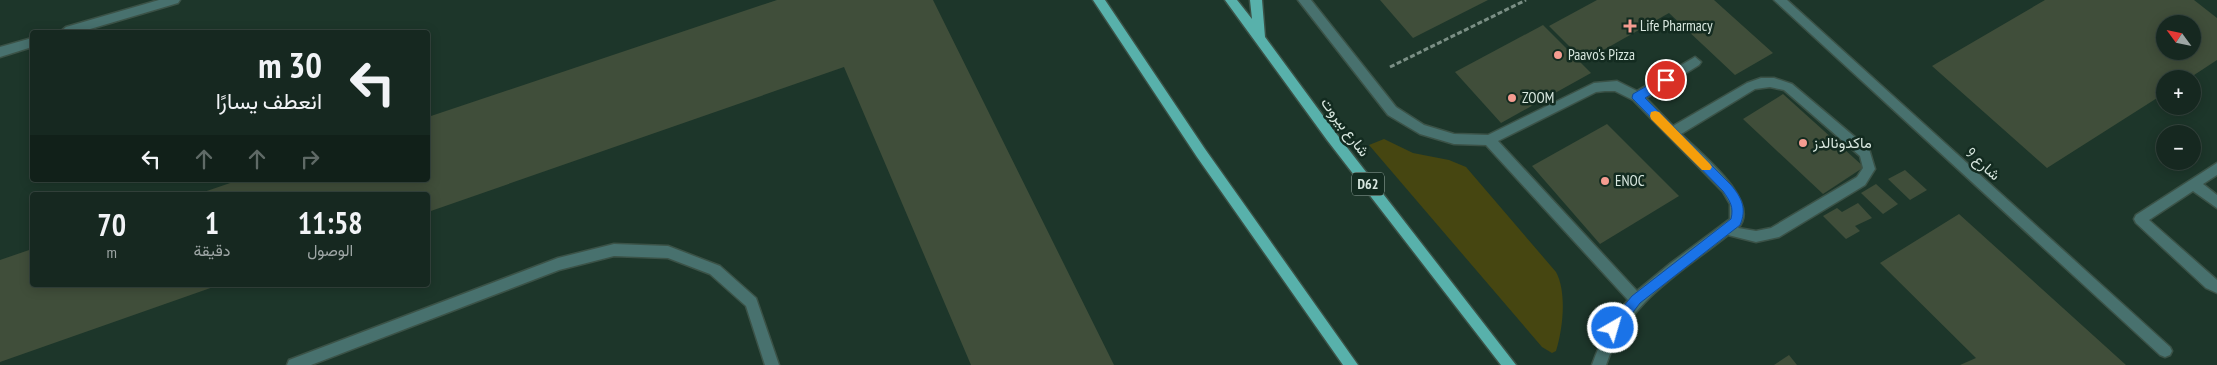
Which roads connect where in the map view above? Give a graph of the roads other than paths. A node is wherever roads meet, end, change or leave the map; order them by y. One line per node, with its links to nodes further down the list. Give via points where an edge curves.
1 (174, 0): 7 (street)
2 (1099, 0): 24 (main road, via 1201,154)
3 (1231, 0): 8 (main road, شارع بيروت / D62)
4 (1256, 0): 8 (main road)
5 (1304, 0): 14 (street, via 1392,112 1420,130 1454,140)
6 (1780, 0): 21 (street, شارع 9)
7 (73, 30)
8 (1259, 40): 25 (main road, شارع بيروت / D62)
9 (30, 43): 10 (street)
10 (0, 52)
11 (1695, 62): 12 (street)
12 (1637, 98): 13 (street); 14 (street, via 1617,86 1594,88)
13 (1672, 133): 18 (street, via 1736,199 1739,211 1736,222); 18 (street, via 1751,86 1762,81 1775,82 1788,87 1865,153 1868,169 1861,181 1774,233 1752,237)
14 (1489, 140): 20 (street)
15 (2217, 168): 16 (street)
16 (2194, 184): 17 (street); 19 (street, via 2140,219)
17 (2217, 203)
18 (1727, 229): 20 (street)
19 (2217, 287)
20 (1636, 299): 26 (street, via 1613,328)
21 (2165, 352)
22 (294, 365): 23 (street, via 558,264 614,250 668,252 715,270 751,302)
23 (772, 365)
24 (1351, 365)
25 (1509, 365)
26 (1598, 365)

